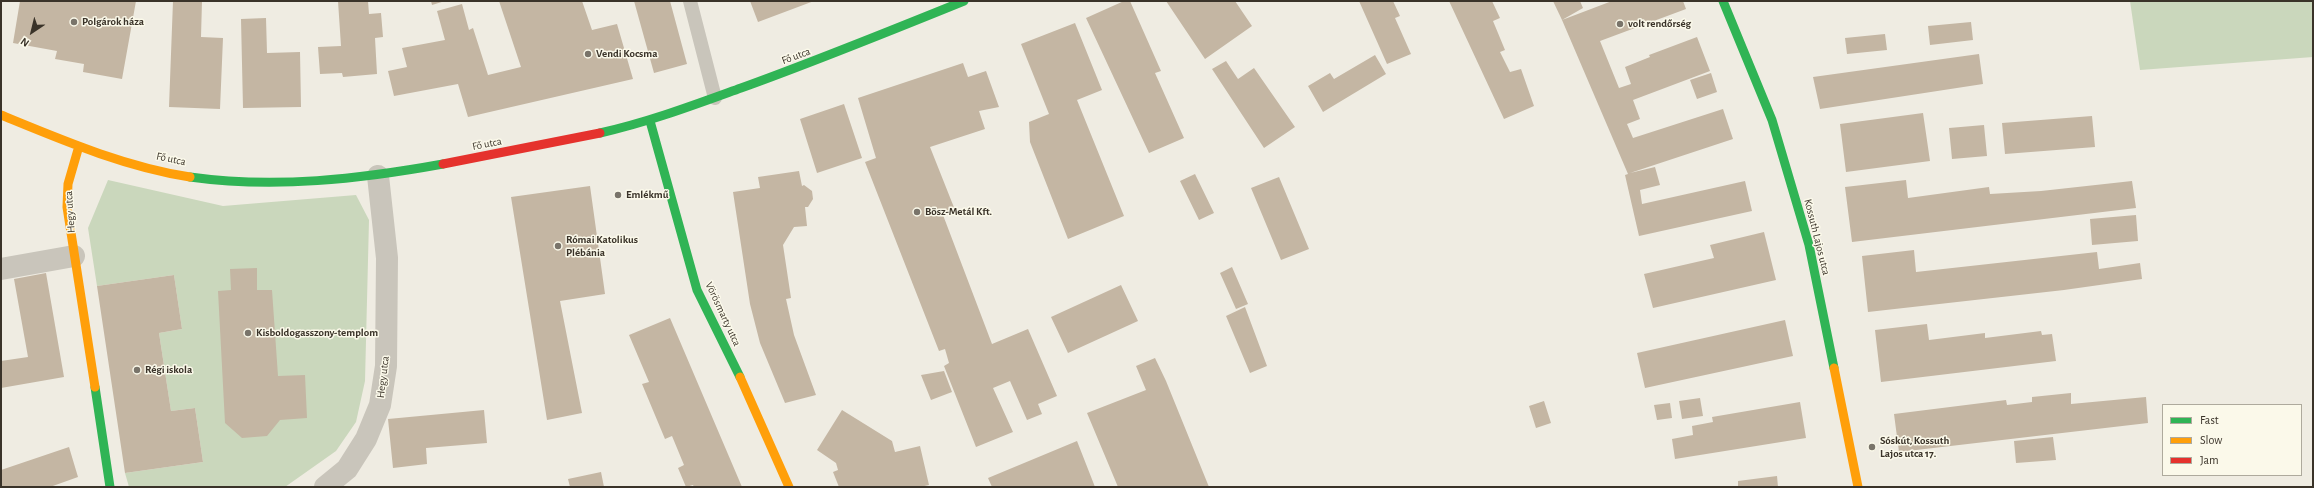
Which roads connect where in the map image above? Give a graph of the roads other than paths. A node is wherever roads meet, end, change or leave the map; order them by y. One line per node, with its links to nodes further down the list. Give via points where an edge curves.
1 (690, 1): 4 (lane)
2 (964, 1): 4 (street, Fő utca, via 810,64)
3 (1723, 1): 14 (street, Kossuth Lajos utca, via 1772,120 1809,245)
4 (714, 98): 6 (street, Fő utca)
5 (1, 115): 7 (street, Fő utca)
6 (650, 121): 8 (street, Fő utca, via 500,154); 13 (street, Vörösmarty utca, via 697,290 758,415)
7 (79, 146): 8 (street, Fő utca, via 159,170 211,180 263,183); 9 (street, Hegy utca, via 68,184 67,207)
8 (378, 176): 12 (street, Hegy utca, via 387,258 385,374 380,405 366,439 347,469)
9 (74, 256): 10 (street); 11 (street, Hegy utca)
10 (1, 268)
11 (110, 487)
12 (325, 487)
13 (789, 487)
14 (1858, 487)

